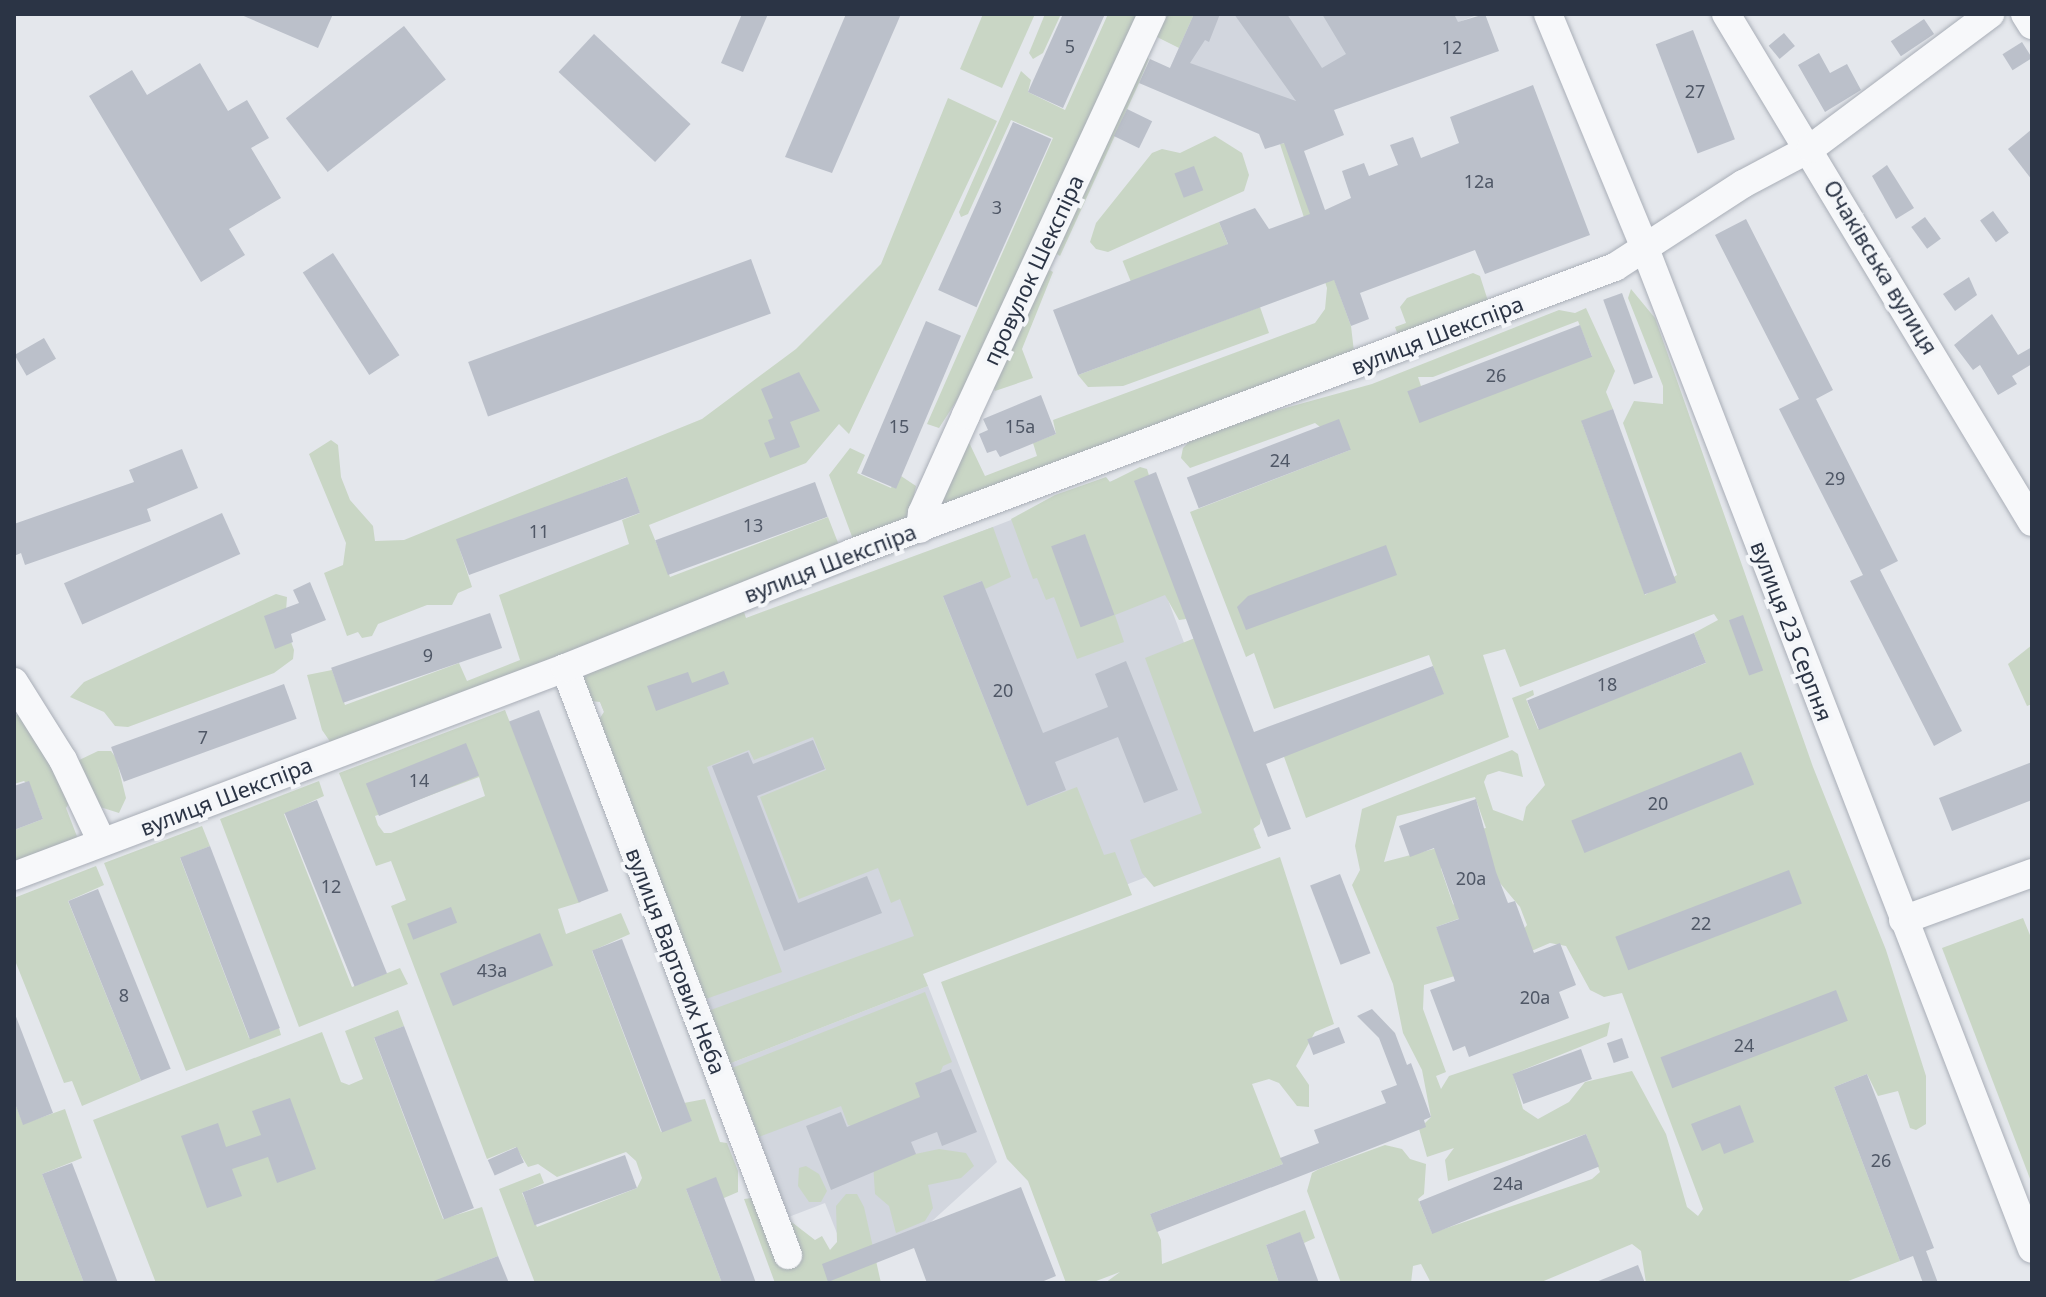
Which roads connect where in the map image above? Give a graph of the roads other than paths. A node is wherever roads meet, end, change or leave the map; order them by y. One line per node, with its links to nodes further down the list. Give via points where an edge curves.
1 (1152, 14): 10 (street, провулок Шекспіра, via 959,429)
2 (1548, 14): 8 (street, вулиця 23 Серпня)
3 (1726, 14): 7 (street, Очаківська вулиця)
4 (1990, 14): 7 (street, вулиця Шекспіра)
5 (2025, 14): 6 (street)
6 (2032, 25)
7 (1811, 148): 8 (street, вулиця Шекспіра); 9 (street, Очаківська вулиця)
8 (1644, 246): 10 (street, вулиця Шекспіра, via 1615,267); 16 (street, вулиця 23 Серпня)
9 (2032, 522)
10 (920, 529): 11 (street, вулиця Шекспіра)
11 (565, 668): 13 (street, вулиця Шекспіра); 18 (street, вулиця Вартових Неба)
12 (14, 682): 13 (street, via 63,760)
13 (102, 842): 15 (street, вулиця Шекспіра)
14 (2032, 873): 16 (street)
15 (14, 876)
16 (1903, 920): 17 (street, вулиця 23 Серпня)
17 (2032, 1249)
18 (788, 1255)

